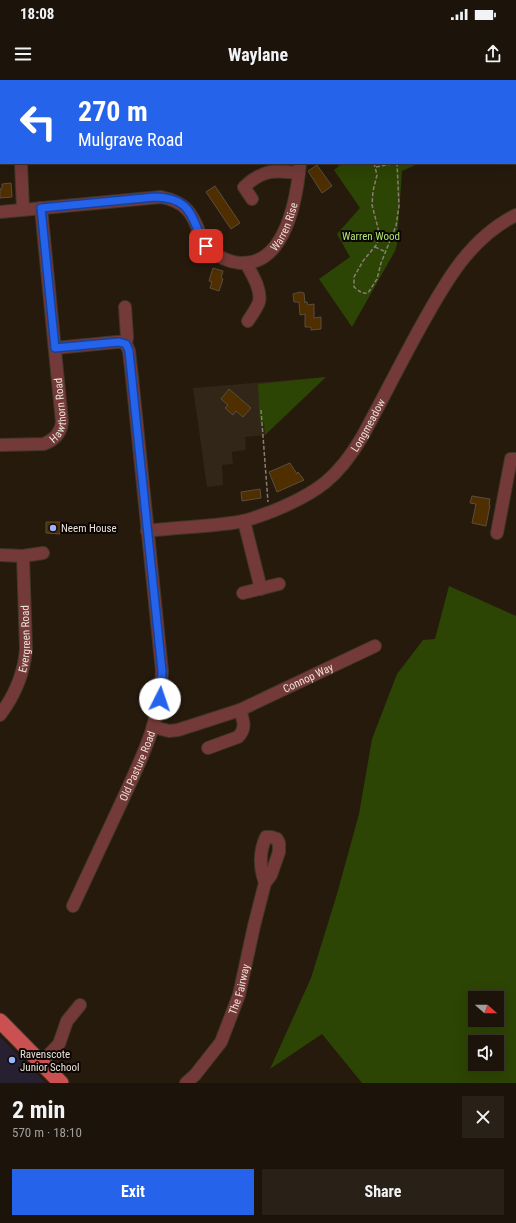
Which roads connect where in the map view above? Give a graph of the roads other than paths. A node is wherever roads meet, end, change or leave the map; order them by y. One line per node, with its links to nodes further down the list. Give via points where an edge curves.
1 (21, 164): 5 (street)
2 (300, 168): 3 (street, Warren Rise, via 260,175 244,187); 8 (street, Warren Rise, via 291,214 281,237 263,257)
3 (252, 198)
4 (41, 208): 5 (street); 8 (street, via 155,197 172,199 187,209 203,241 210,249 225,259); 12 (street, Hawthorn Road)
5 (23, 209): 6 (street)
6 (0, 212)
7 (516, 216): 15 (street, Longmeadow, via 488,233 461,261 422,324 362,437 343,466 325,484 301,499)
8 (246, 263): 10 (street, via 254,279 259,302)
9 (125, 307): 11 (street, Old Pasture Road)
10 (248, 321)
11 (126, 344): 12 (street, via 117,342); 16 (street, Old Pasture Road, via 130,355)
12 (55, 348): 13 (street, Hawthorn Road, via 62,419 60,430 53,439 44,444)
13 (0, 445)
14 (516, 459): 17 (street, via 511,460)
15 (244, 521): 16 (street, Longmeadow); 22 (street)
16 (147, 531): 27 (street, Old Pasture Road, via 162,671)
17 (497, 533)
18 (43, 553): 20 (street)
19 (0, 555): 20 (street)
20 (23, 556): 26 (street, Evergreen Road, via 25,661 14,694)
21 (279, 584): 22 (street)
22 (261, 589): 23 (street)
23 (243, 593)
24 (375, 646): 25 (street, Connop Way)
25 (240, 710): 27 (street, Connop Way, via 178,730 168,731); 28 (street, via 244,725 238,737)
26 (0, 715)
27 (154, 727): 30 (street, Old Pasture Road)
28 (208, 748)
29 (265, 884): 35 (street, The Fairway, via 239,994 224,1036 217,1048)
30 (73, 906)
31 (80, 1005): 33 (street, via 67,1021 59,1044)
32 (0, 1021): 33 (main road)
33 (41, 1063): 34 (main road)
34 (61, 1083)
35 (186, 1083)

